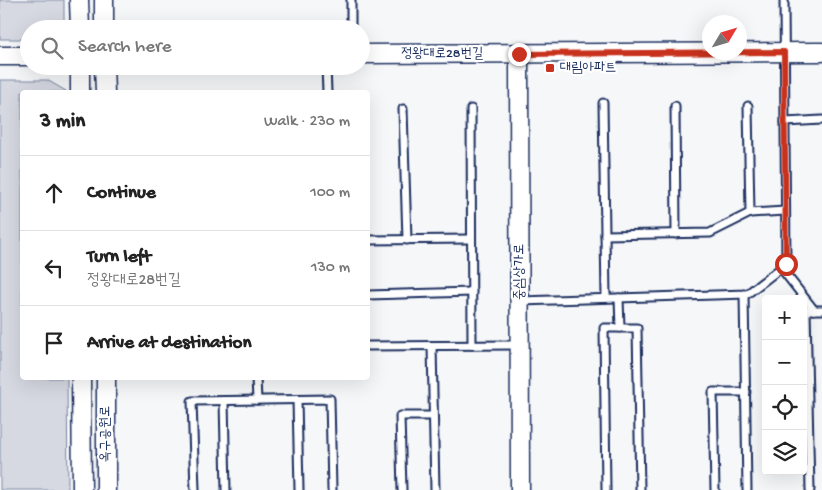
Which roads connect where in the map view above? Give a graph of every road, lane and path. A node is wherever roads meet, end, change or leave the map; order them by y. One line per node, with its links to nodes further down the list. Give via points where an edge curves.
1 (80, 0): 5 (street)
2 (104, 0): 6 (street)
3 (351, 0): 7 (lane)
4 (784, 0): 8 (lane)
5 (80, 20)
6 (104, 20)
7 (351, 20)
8 (784, 52): 9 (street, 정왕대로28번길); 11 (street, 정왕대로28번길); 26 (lane)
9 (822, 52)
10 (370, 54): 11 (street, 정왕대로28번길)
11 (519, 54): 40 (street, 중심상가로)
12 (0, 56): 13 (street)
13 (20, 56)
14 (80, 75): 17 (street)
15 (104, 75): 18 (street)
16 (326, 75): 19 (lane)
17 (80, 90)
18 (104, 90)
19 (327, 90)
20 (603, 103): 30 (lane)
21 (675, 106): 29 (lane)
22 (748, 106): 28 (lane)
23 (403, 109): 33 (lane)
24 (471, 109): 31 (lane)
25 (822, 120): 26 (lane)
26 (785, 122): 27 (lane)
27 (786, 211): 28 (lane); 34 (lane, via 786,264)
28 (750, 213): 29 (lane, via 710,233)
29 (676, 234): 30 (lane)
30 (605, 235): 38 (lane)
31 (472, 239): 33 (lane); 35 (lane)
32 (370, 240): 33 (lane)
33 (406, 240)
34 (780, 268): 36 (lane); 41 (lane)
35 (472, 292): 37 (lane); 43 (lane)
36 (744, 294): 39 (lane); 50 (lane)
37 (370, 295)
38 (606, 298): 39 (lane); 40 (lane)
39 (620, 298): 42 (lane)
40 (520, 301): 44 (street, 중심상가로)
41 (818, 310): 68 (lane, via 806,310)
42 (620, 328): 64 (lane, via 604,328); 65 (lane, via 637,328)
43 (472, 345): 44 (lane); 46 (lane)
44 (520, 345): 63 (street, 중심상가로)
45 (370, 346): 46 (lane)
46 (432, 346): 54 (lane)
47 (81, 380): 55 (street, 옥구공원로)
48 (106, 380): 56 (street, 옥구공원로)
49 (256, 380): 51 (lane)
50 (746, 392): 66 (lane, via 713,392); 67 (lane)
51 (257, 400): 52 (lane); 53 (lane)
52 (297, 400): 59 (lane); 60 (lane, via 330,399)
53 (224, 401): 57 (lane, via 192,401); 58 (lane)
54 (433, 416): 61 (lane, via 400,416); 62 (lane)
55 (82, 490)
56 (106, 490)
57 (195, 490)
58 (226, 490)
59 (299, 490)
60 (332, 490)
61 (402, 490)
62 (435, 490)
63 (520, 490)
64 (606, 490)
65 (640, 490)
66 (714, 490)
67 (747, 490)
68 (810, 490)

